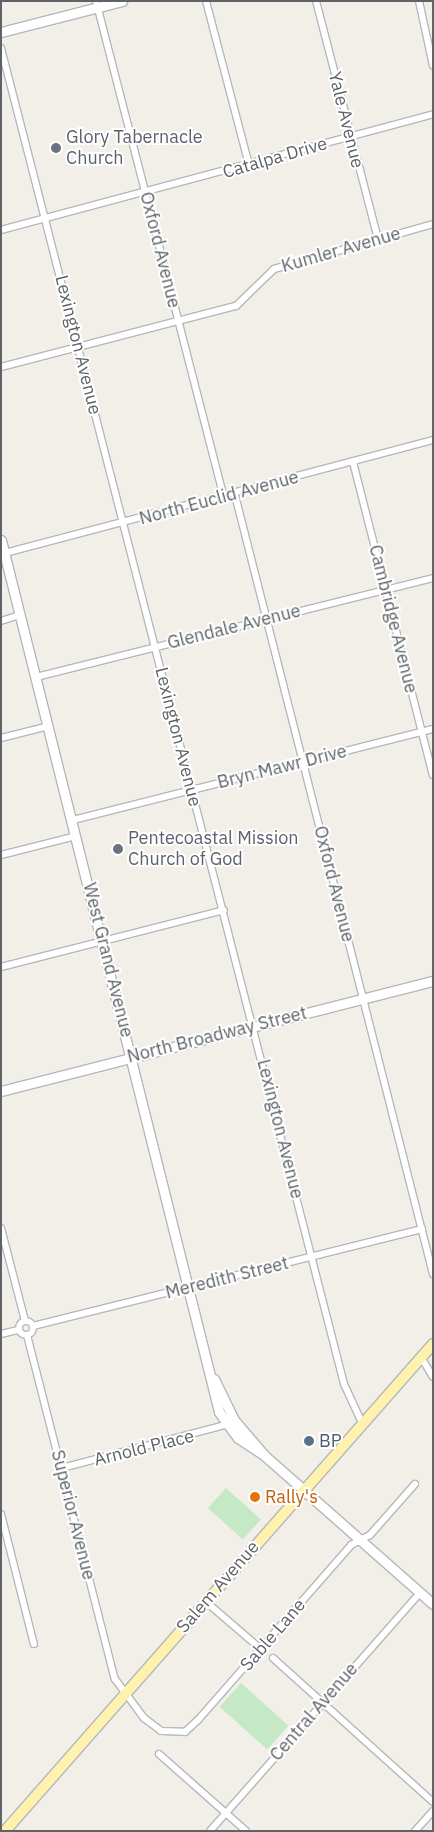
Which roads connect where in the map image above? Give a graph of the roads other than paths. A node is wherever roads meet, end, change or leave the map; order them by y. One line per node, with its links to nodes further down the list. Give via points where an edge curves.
1 (122, 1): 5 (street)
2 (206, 1): 11 (street)
3 (316, 1): 10 (street, Yale Avenue)
4 (419, 1): 8 (street)
5 (96, 4): 6 (street); 12 (street, Oxford Avenue)
6 (1, 32)
7 (1, 48): 13 (street, Lexington Avenue)
8 (433, 66)
9 (433, 114): 10 (street, Catalpa Drive)
10 (350, 137): 11 (street, Catalpa Drive); 16 (street, Yale Avenue)
11 (249, 166): 12 (street, Catalpa Drive)
12 (145, 194): 13 (street, Catalpa Drive); 17 (street, Oxford Avenue)
13 (45, 219): 15 (street, Catalpa Drive); 18 (street, Lexington Avenue)
14 (433, 224): 16 (street, Kumler Avenue)
15 (1, 230)
16 (378, 239): 17 (street, Kumler Avenue, via 274,269 236,306)
17 (178, 322): 18 (street, Kumler Avenue); 23 (street, Oxford Avenue)
18 (78, 347): 19 (street, Kumler Avenue); 24 (street, Lexington Avenue)
19 (1, 367)
20 (433, 440): 21 (street, North Euclid Avenue)
21 (353, 462): 22 (street, North Euclid Avenue); 28 (street, Cambridge Avenue)
22 (235, 495): 23 (street, North Euclid Avenue); 30 (street, Oxford Avenue)
23 (224, 498): 24 (street, North Euclid Avenue)
24 (124, 524): 26 (street, North Euclid Avenue); 32 (street, Lexington Avenue)
25 (1, 540): 26 (street, West Grand Avenue)
26 (5, 553): 29 (street, West Grand Avenue)
27 (433, 578): 28 (street, Glendale Avenue)
28 (385, 589): 30 (street, Glendale Avenue); 36 (street, Cambridge Avenue)
29 (20, 615): 31 (street); 33 (street, West Grand Avenue)
30 (267, 620): 32 (street, Glendale Avenue); 38 (street, Oxford Avenue)
31 (1, 621)
32 (155, 648): 33 (street, Glendale Avenue); 40 (street, Lexington Avenue)
33 (36, 678): 34 (street, West Grand Avenue)
34 (49, 726): 37 (street); 41 (street, West Grand Avenue)
35 (433, 729): 36 (street, Bryn Mawr Drive)
36 (422, 732): 38 (street, Bryn Mawr Drive); 39 (street, Cambridge Avenue)
37 (1, 738)
38 (303, 762): 40 (street, Bryn Mawr Drive); 48 (street, Oxford Avenue)
39 (433, 775)
40 (191, 790): 41 (street, Bryn Mawr Drive); 44 (street, Lexington Avenue)
41 (72, 820): 42 (street, West Grand Avenue)
42 (76, 836): 43 (street); 45 (street, West Grand Avenue)
43 (1, 855)
44 (224, 910): 45 (street); 49 (street, Lexington Avenue)
45 (104, 941): 46 (street); 50 (street, West Grand Avenue)
46 (1, 967)
47 (433, 981): 48 (street, North Broadway Street)
48 (363, 998): 49 (street, North Broadway Street); 53 (street, Oxford Avenue)
49 (253, 1026): 50 (street, North Broadway Street); 54 (street, Lexington Avenue)
50 (132, 1057): 51 (street, North Broadway Street); 56 (street, West Grand Avenue)
51 (1, 1091)
52 (1, 1228): 57 (street)
53 (422, 1229): 54 (street, Meredith Street); 55 (street, Oxford Avenue)
54 (312, 1256): 56 (street, Meredith Street); 66 (street, Lexington Avenue, via 349,1405)
55 (433, 1274)
56 (190, 1287): 58 (street, Meredith Street); 65 (street, West Grand Avenue)
57 (25, 1321): 58 (street); 59 (street)
58 (33, 1326): 61 (street)
59 (19, 1330): 60 (street); 61 (street)
60 (1, 1334)
61 (27, 1334): 69 (street, Superior Avenue)
62 (433, 1344): 63 (main road, Salem Avenue)
63 (421, 1357): 64 (street); 66 (main road, Salem Avenue)
64 (433, 1377)
65 (214, 1379): 67 (street, West Grand Avenue); 68 (street, West Grand Avenue, via 234,1420)
66 (362, 1423): 71 (main road, Salem Avenue)
67 (225, 1425): 68 (street, West Grand Avenue); 69 (street, Arnold Place)
68 (264, 1455): 71 (street, West Grand Avenue)
69 (62, 1468): 80 (street, Superior Avenue, via 115,1679)
70 (415, 1484): 73 (street, Sable Lane, via 370,1535)
71 (303, 1490): 73 (street, West Grand Avenue); 75 (main road, Salem Avenue)
72 (1, 1514): 77 (street)
73 (361, 1539): 74 (street, West Grand Avenue); 78 (street, Sable Lane, via 351,1545)
74 (419, 1594): 76 (street, West Grand Avenue); 81 (street, Central Avenue)
75 (206, 1601): 78 (street); 80 (main road, Salem Avenue)
76 (433, 1604)
77 (34, 1644)
78 (261, 1649): 80 (street, Sable Lane, via 184,1732 161,1731)
79 (273, 1658): 81 (street)
80 (124, 1694): 86 (main road, Salem Avenue)
81 (322, 1703): 83 (street); 85 (street, Central Avenue)
82 (159, 1754): 85 (street)
83 (433, 1802)
84 (433, 1811): 89 (street)
85 (225, 1813): 87 (street, Central Avenue); 88 (street)
86 (4, 1831)
87 (210, 1831)
88 (246, 1831)
89 (415, 1831)

